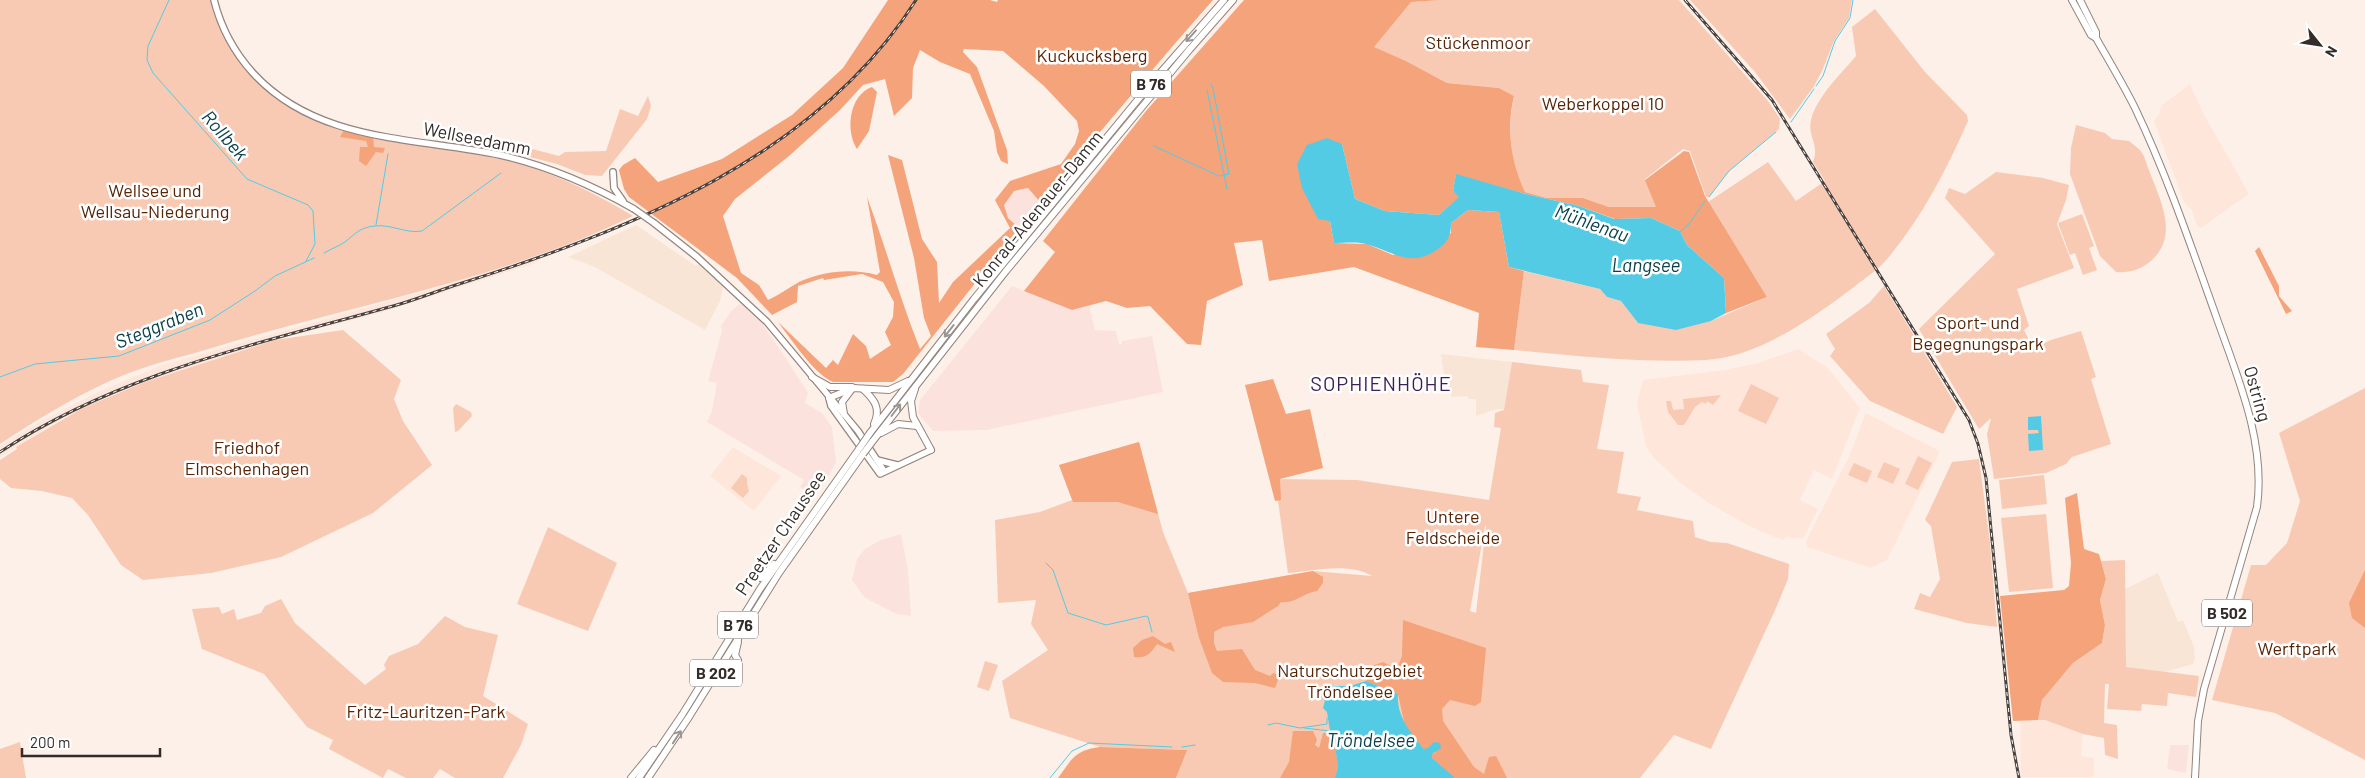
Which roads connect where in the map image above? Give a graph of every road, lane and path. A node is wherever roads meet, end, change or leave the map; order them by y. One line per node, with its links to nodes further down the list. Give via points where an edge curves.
1 (214, 0): 8 (main road, Wellseedamm, via 224,29 239,56 266,87 302,111 354,130 492,154 530,164 574,178)
2 (1224, 0): 10 (main road, Konrad-Adenauer-Damm / B 76, one-way to 10, via 1154,80)
3 (1233, 0): 11 (main road, Konrad-Adenauer-Damm / B 76, via 1120,132)
4 (2072, 0): 6 (main road, Ostring / B 502, via 2091,35)
5 (2080, 0): 6 (main road, Ostring / B 502)
6 (2096, 38): 33 (main road, Ostring / B 502, via 2134,106 2183,223 2249,414 2258,475 2256,507 2201,700)
7 (613, 172): 8 (main road, via 614,188)
8 (626, 205): 9 (main road, Wellseedamm, bridge, via 697,256 743,298)
9 (812, 377): 12 (main road, via 830,387); 14 (main road, Wellseedamm)
10 (910, 380): 13 (main road, via 889,390); 17 (main road, Konrad-Adenauer-Damm / B 76)
11 (917, 382): 16 (main road, via 911,405); 17 (main road, Konrad-Adenauer-Damm / B 76, one-way to 11)
12 (853, 388): 13 (main road); 14 (main road); 15 (main road, via 842,402)
13 (863, 389): 17 (main road, via 877,406)
14 (829, 398): 15 (main road, Wellseedamm); 22 (main road, Wellseedamm, via 831,406)
15 (844, 414): 20 (main road, Wellseedamm)
16 (917, 426): 17 (main road, via 898,424); 18 (main road)
17 (872, 437): 19 (main road, Preetzer Chaussee / B 76, bridge)
18 (931, 450): 21 (main road)
19 (861, 451): 23 (main road, Preetzer Chaussee / B 76); 25 (main road, Preetzer Chaussee / B 76)
20 (878, 460): 21 (main road); 22 (main road, Wellseedamm)
21 (898, 465): 22 (main road)
22 (882, 473)
23 (780, 561): 24 (main road); 27 (main road, Preetzer Chaussee / B 76)
24 (761, 578)
25 (743, 629): 26 (main road, via 736,652); 28 (main road, Preetzer Chaussee / B 202, one-way to 25)
26 (738, 660)
27 (665, 741): 29 (main road); 30 (main road, Preetzer Chaussee / B 76)
28 (664, 756): 31 (main road, Preetzer Chaussee); 32 (main road)
29 (631, 778)
30 (639, 778)
31 (648, 778)
32 (653, 778)
33 (2195, 778)

